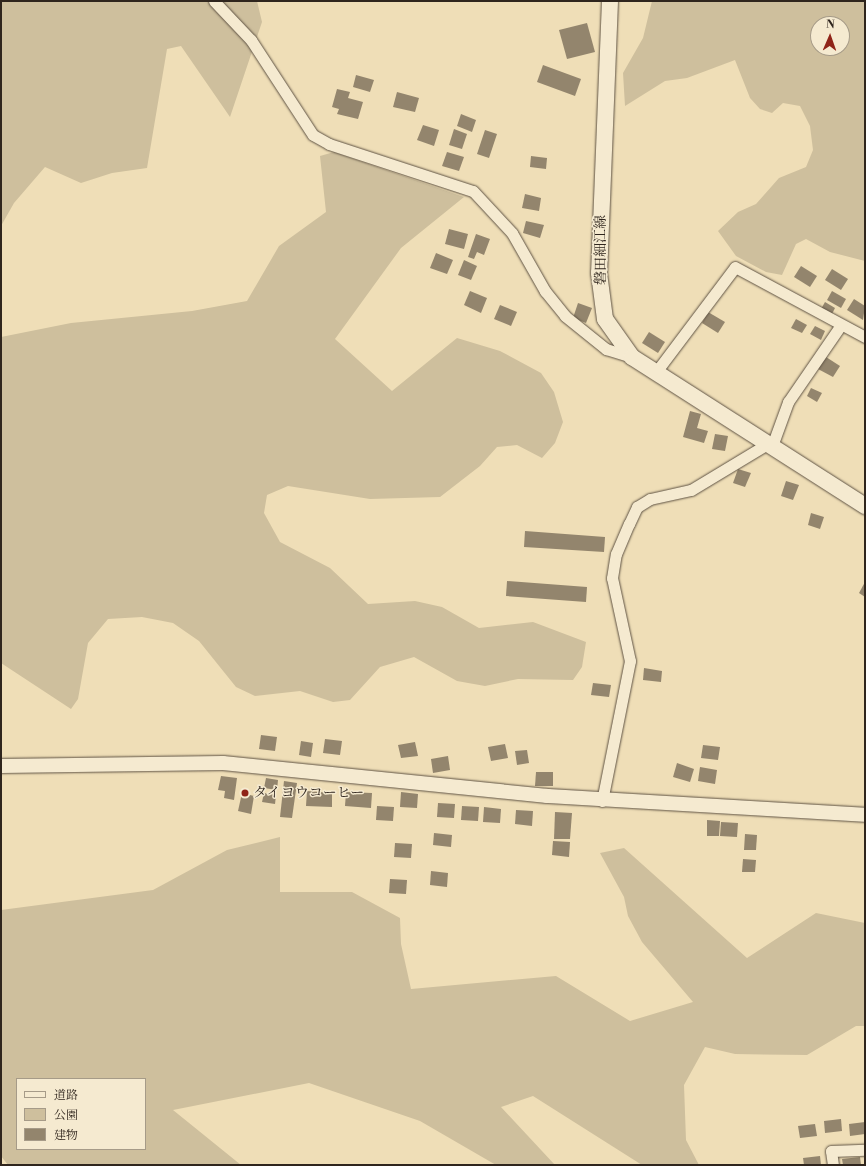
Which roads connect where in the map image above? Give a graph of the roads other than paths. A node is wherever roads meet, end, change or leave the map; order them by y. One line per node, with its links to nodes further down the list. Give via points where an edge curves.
1 (214, 1): 5 (street, via 251,40 313,135 329,144 473,191 512,233 546,291 565,316 606,349)
2 (610, 1): 5 (main road, 磐田細江線, via 599,273 605,319)
3 (841, 325): 4 (street); 6 (street, via 735,268); 7 (street, via 788,402)
4 (865, 337)
5 (632, 357): 6 (main road, 磐田細江線)
6 (656, 372): 7 (main road, 磐田細江線)
7 (770, 445): 8 (main road, 磐田細江線); 10 (street, via 691,490 650,499 637,507 616,554 612,578 630,661)
8 (865, 506)
9 (1, 766): 10 (street, via 223,763)
10 (602, 801): 11 (street)
11 (865, 814)
12 (865, 1150): 13 (street, via 831,1150)
13 (833, 1165)

